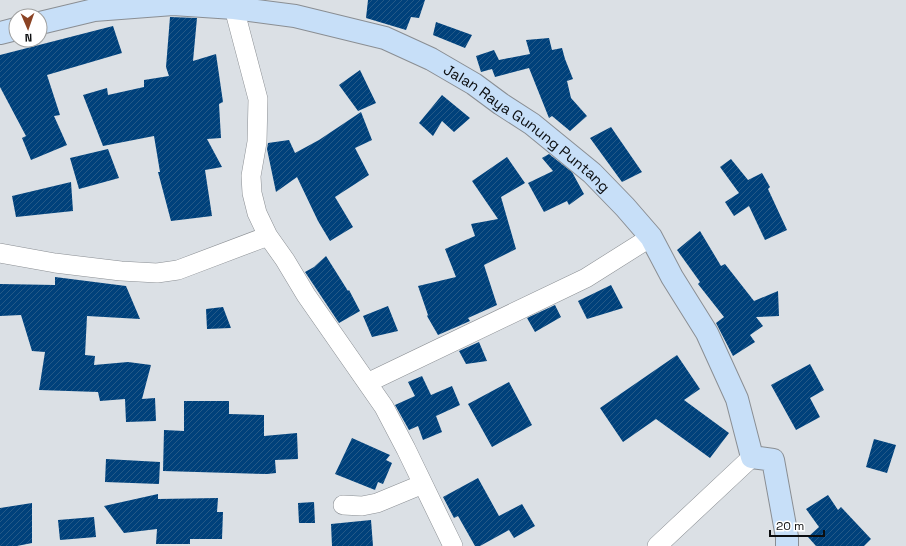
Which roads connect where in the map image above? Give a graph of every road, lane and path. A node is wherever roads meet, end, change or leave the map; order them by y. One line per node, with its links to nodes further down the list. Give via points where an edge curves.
1 (172, 2): 2 (street, Jalan Raya Gunung Puntang); 3 (street, Jalan Raya Gunung Puntang, via 94,10)
2 (234, 8): 4 (street, via 258,99 257,142 251,176 252,193 256,213); 5 (street, Jalan Raya Gunung Puntang, via 295,16 385,38 431,59 474,84 532,124 592,173 625,206)
3 (48, 21)
4 (268, 236): 6 (street, via 178,270 157,273 120,271); 7 (street)
5 (651, 238): 7 (street, via 586,278); 8 (street, Jalan Raya Gunung Puntang, via 707,333 737,399)
6 (0, 254)
7 (368, 383): 9 (street, via 384,407)
8 (752, 457): 12 (street); 13 (street, via 773,460)
9 (423, 484): 10 (street, via 377,503 362,506); 11 (street)
10 (343, 505)
11 (453, 546)
12 (657, 546)
13 (787, 546)

